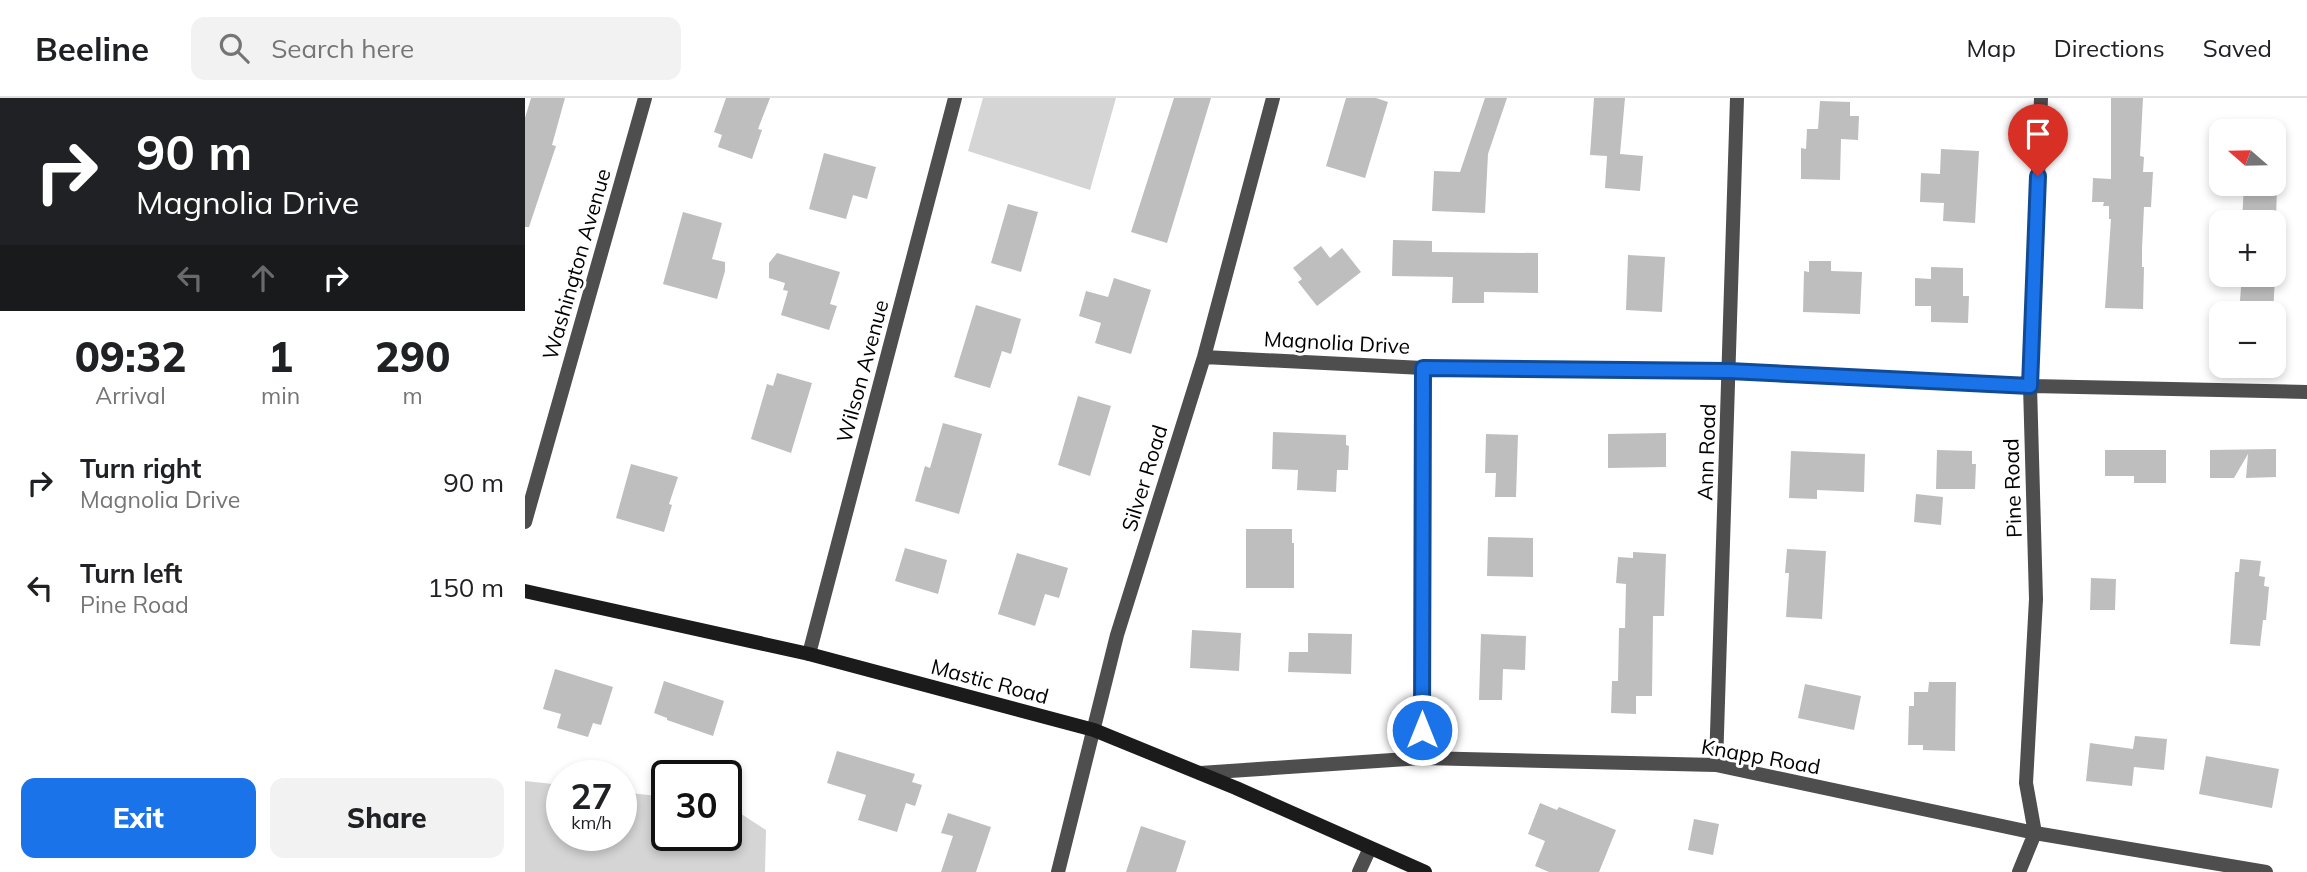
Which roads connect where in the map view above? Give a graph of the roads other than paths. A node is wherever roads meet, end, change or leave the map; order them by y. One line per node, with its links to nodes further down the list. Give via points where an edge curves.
1 (645, 98): 11 (street, Washington Avenue)
2 (955, 98): 13 (street, Wilson Avenue)
3 (1273, 98): 6 (street, Silver Road)
4 (1737, 98): 8 (street, Ann Road)
5 (2041, 98): 9 (street, Pine Road)
6 (1204, 357): 7 (street, Magnolia Drive); 14 (street, Silver Road, via 1117,635)
7 (1423, 368): 8 (street, Magnolia Drive); 15 (street)
8 (1729, 371): 9 (street, Magnolia Drive); 16 (street, Ann Road)
9 (2030, 386): 10 (street, Magnolia Drive); 18 (street, Pine Road, via 2036,599 2027,783)
10 (2307, 392)
11 (525, 522)
12 (525, 591): 13 (main road, Mastic Road)
13 (809, 654): 14 (main road, Mastic Road)
14 (1094, 730): 17 (main road, Mastic Road); 20 (street, Silver Road)
15 (1422, 758): 16 (street, Knapp Road); 17 (street, Knapp Road)
16 (1716, 765): 18 (street, Knapp Road)
17 (1200, 773): 19 (main road, Mastic Road)
18 (2035, 833): 23 (street); 24 (street, Knapp Road)
19 (1370, 848): 21 (street); 22 (main road, Mastic Road)
20 (1058, 872)
21 (1359, 872)
22 (1425, 872)
23 (2019, 872)
24 (2266, 872)

